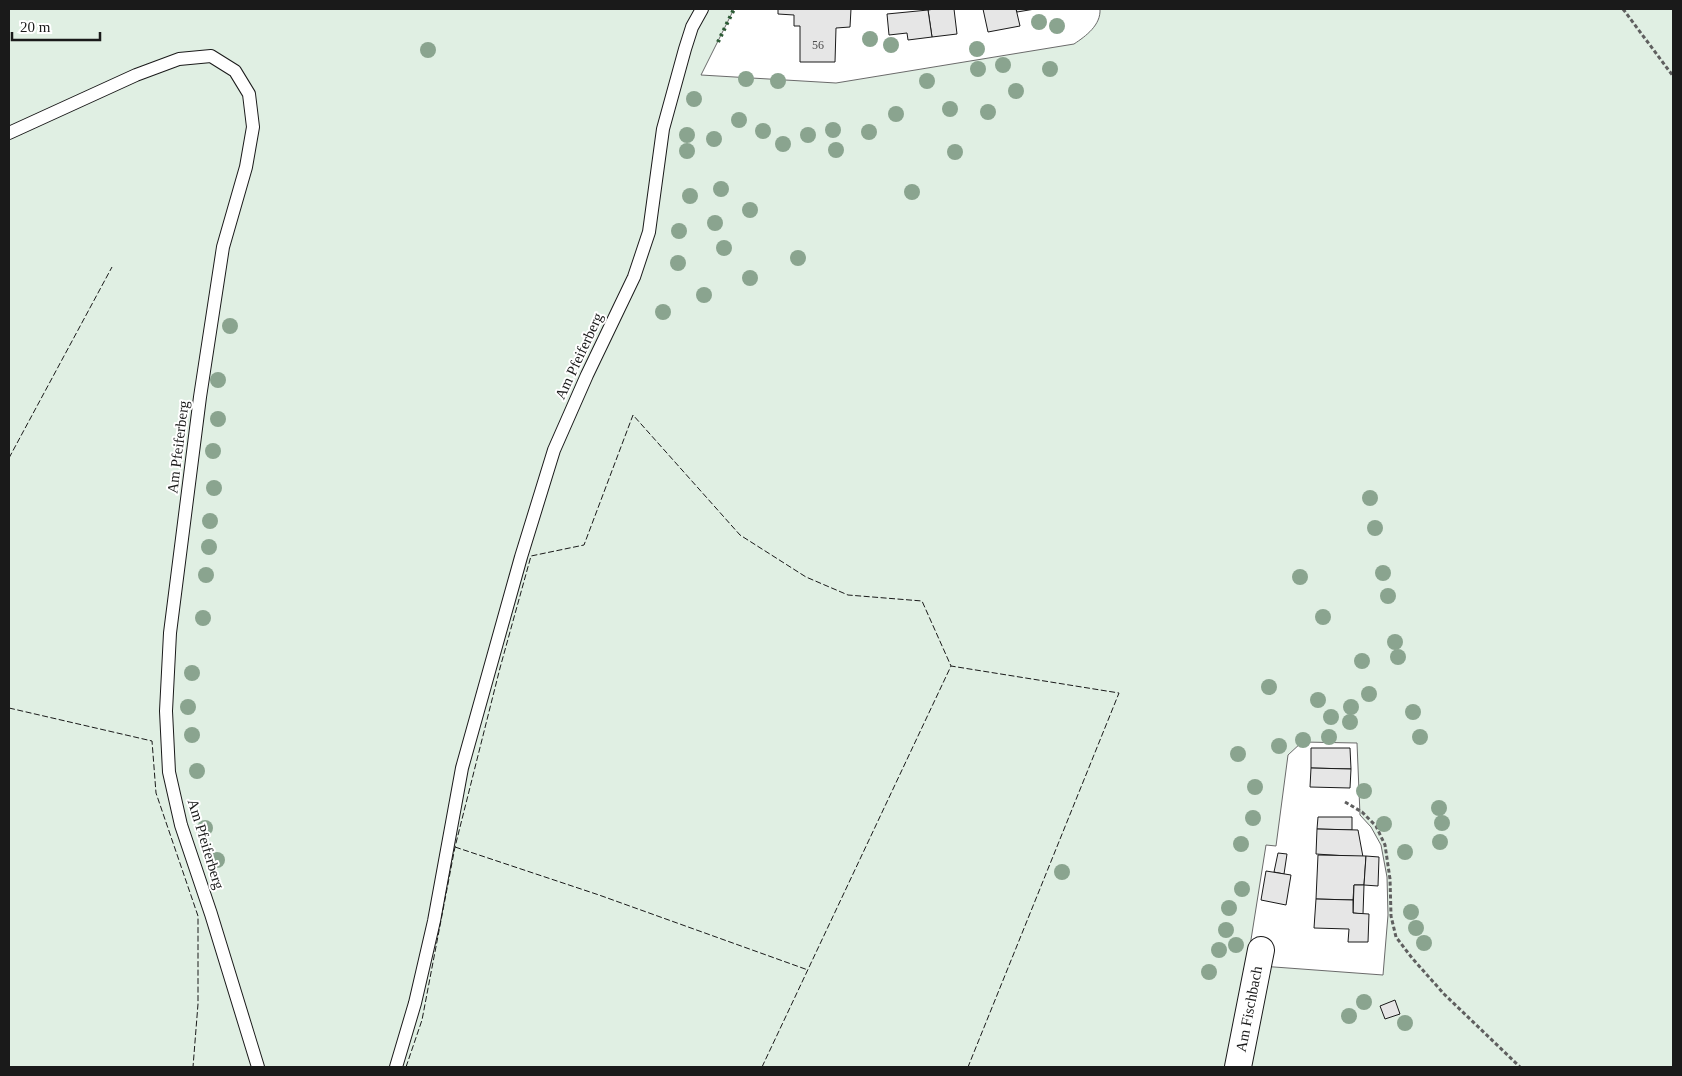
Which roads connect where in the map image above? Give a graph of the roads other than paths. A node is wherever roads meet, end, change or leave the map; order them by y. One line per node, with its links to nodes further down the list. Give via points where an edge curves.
1 (702, 9): 5 (lane, Am Pfeiferberg, via 692,27 663,129 649,232 634,276 554,450 521,557 462,768 434,922)
2 (9, 133): 4 (lane, Am Pfeiferberg, via 179,59 211,56 235,71 249,94 253,127 246,166 222,247 170,633 166,711 169,772 180,825)
3 (1261, 950): 6 (street, Am Fischbach)
4 (258, 1067)
5 (396, 1067)
6 (1238, 1067)

